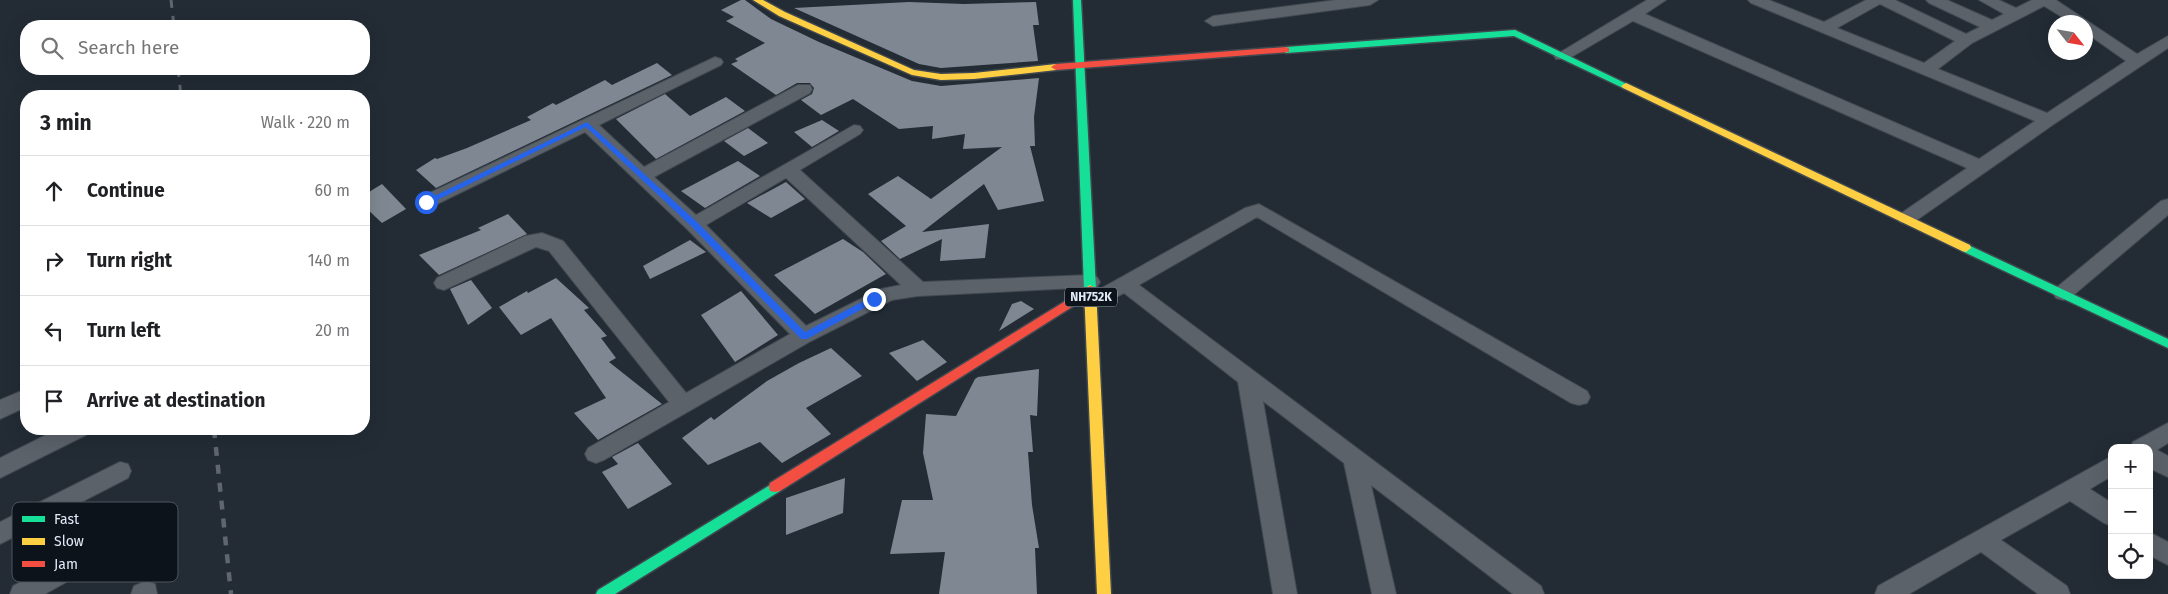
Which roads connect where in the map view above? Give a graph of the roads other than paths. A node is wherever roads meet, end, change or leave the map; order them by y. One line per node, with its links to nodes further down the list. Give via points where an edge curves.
1 (757, 0): 26 (main road, via 912,72 942,77 966,76)
2 (1077, 0): 26 (main road, NH752K)
3 (1370, 0): 12 (street)
4 (1658, 0): 15 (street)
5 (1756, 0): 13 (street)
6 (1798, 0): 13 (street)
7 (1877, 0): 19 (street)
8 (1883, 0): 21 (street)
9 (1934, 0): 18 (street)
10 (1987, 0): 14 (street)
11 (2044, 0): 14 (street); 16 (street)
12 (1268, 7): 17 (street)
13 (1779, 10): 19 (street)
14 (2016, 14): 18 (street)
15 (1633, 15): 23 (street); 32 (street)
16 (2069, 15)
17 (1213, 21)
18 (1992, 26): 21 (street)
19 (1825, 28): 27 (street)
20 (2093, 31): 24 (street)
21 (1966, 40): 27 (street)
22 (2168, 40): 24 (street)
23 (1562, 56): 26 (main road, via 1515,33); 37 (main road)
24 (2137, 61): 29 (street)
25 (715, 62): 30 (street)
26 (1080, 64): 42 (main road, NH752K)
27 (1926, 70): 29 (street)
28 (804, 88): 34 (street)
29 (2048, 120): 32 (street)
30 (587, 124): 34 (street); 35 (street)
31 (854, 130): 33 (street)
32 (1981, 167): 37 (street)
33 (788, 169): 38 (street); 41 (street)
34 (642, 176): 38 (street)
35 (426, 202)
36 (2168, 205): 43 (street)
37 (1907, 218): 43 (main road)
38 (694, 224): 44 (street)
39 (444, 283): 49 (street, via 532,241 551,242)
40 (1125, 284): 42 (street); 46 (street); 47 (street, via 1260,210)
41 (918, 289): 42 (street); 44 (street, via 874,299)
42 (1090, 292): 71 (main road); 72 (main road, NH752K)
43 (2063, 293): 45 (main road)
44 (804, 336): 49 (street)
45 (2168, 344)
46 (1248, 377): 55 (street); 73 (street)
47 (1580, 397)
48 (20, 400): 50 (street)
49 (683, 405): 54 (street)
50 (0, 410)
51 (2168, 432): 53 (street)
52 (66, 435): 59 (street)
53 (2148, 444)
54 (596, 454)
55 (1354, 458): 74 (street); 75 (street)
56 (2153, 459): 58 (street)
57 (2108, 467): 61 (street)
58 (2168, 468)
59 (0, 469)
60 (120, 471): 62 (street)
61 (2071, 489): 63 (street); 66 (street)
62 (61, 502)
63 (2108, 513)
64 (12, 528): 65 (street)
65 (0, 534)
66 (1982, 540): 76 (street); 77 (street)
67 (2153, 545): 68 (street)
68 (2168, 555)
69 (44, 582): 70 (street)
70 (22, 594)
71 (603, 594)
72 (1104, 594)
73 (1285, 594)
74 (1384, 594)
75 (1532, 594)
76 (1887, 594)
77 (2058, 594)

